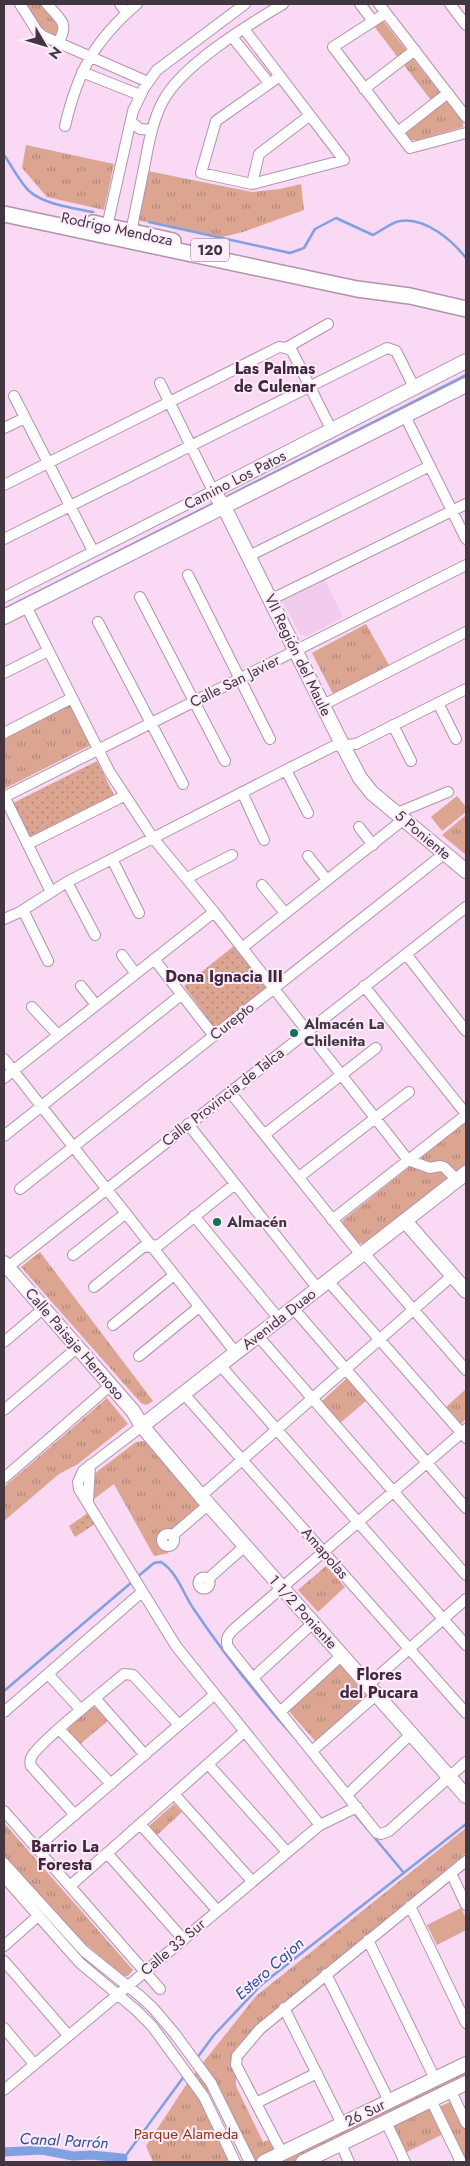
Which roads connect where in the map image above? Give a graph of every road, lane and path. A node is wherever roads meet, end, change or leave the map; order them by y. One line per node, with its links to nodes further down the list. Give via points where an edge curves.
1 (20, 4): 16 (street, via 37,31)
2 (47, 4): 16 (street, via 64,27)
3 (120, 4): 10 (street)
4 (137, 4): 10 (street)
5 (245, 4): 21 (street, via 175,55)
6 (283, 4): 14 (street)
7 (360, 4): 12 (street)
8 (379, 4): 11 (street)
9 (450, 4): 13 (street)
10 (127, 13): 18 (street)
11 (386, 13): 12 (street); 17 (street)
12 (373, 21): 23 (street, via 333,48)
13 (466, 25)
14 (244, 29): 15 (street); 20 (street)
15 (233, 38): 22 (street); 30 (street, via 174,85 164,99)
16 (58, 43): 18 (street)
17 (415, 50): 23 (street); 24 (street)
18 (89, 57): 19 (street); 21 (street)
19 (82, 72): 25 (street); 29 (street)
20 (280, 76): 22 (street); 26 (street)
21 (148, 82): 25 (street)
22 (269, 83): 33 (street, via 216,121 201,173)
23 (364, 89): 31 (street)
24 (448, 93): 27 (street); 31 (street)
25 (140, 95): 28 (street)
26 (309, 116): 33 (street, via 260,154); 33 (street, via 344,160)
27 (466, 117)
28 (131, 122): 30 (street, via 140,129); 36 (street)
29 (65, 126)
30 (152, 130): 37 (street)
31 (398, 132): 32 (street, via 410,148)
32 (466, 133)
33 (252, 184)
34 (4, 205): 36 (main road, Rodrigo Mendoza / 120)
35 (4, 214): 36 (main road, Rodrigo Mendoza / 120)
36 (106, 231): 37 (main road, Rodrigo Mendoza / 120)
37 (130, 236): 38 (main road, Rodrigo Mendoza / 120)
38 (357, 289): 39 (main road, Rodrigo Mendoza / 120, via 410,296); 40 (main road, Rodrigo Mendoza / 120)
39 (466, 309)
40 (466, 320)
41 (328, 324): 42 (street)
42 (286, 348): 45 (street, via 292,351); 49 (street, via 278,347)
43 (466, 361): 47 (street, Camino Los Patos)
44 (160, 383): 49 (street)
45 (309, 386): 47 (street, via 387,348 396,351); 53 (street); 54 (street)
46 (466, 386): 50 (street, Camino Los Patos)
47 (415, 389): 53 (street, Camino Los Patos)
48 (14, 396): 51 (street)
49 (169, 402): 54 (street); 55 (street)
50 (406, 416): 56 (street); 61 (street, Camino Los Patos)
51 (25, 418): 52 (street); 55 (street)
52 (4, 428)
53 (332, 431): 58 (street, Camino Los Patos)
54 (190, 444): 58 (street); 60 (street)
55 (48, 463): 57 (street); 60 (street)
56 (430, 466): 62 (street); 66 (street)
57 (4, 485)
58 (213, 491): 61 (street, VII Región del Maule); 65 (street, Camino Los Patos)
59 (466, 504): 62 (street)
60 (70, 506): 63 (street); 65 (street)
61 (224, 506): 66 (street, VII Región del Maule); 72 (street, Camino Los Patos)
62 (452, 511): 64 (street); 71 (street)
63 (4, 539)
64 (466, 539)
65 (93, 552): 69 (street, Camino Los Patos)
66 (249, 556): 71 (street, VII Región del Maule)
67 (466, 565): 77 (street, Calle San Javier)
68 (188, 575): 79 (street)
69 (4, 597)
70 (140, 597): 82 (street)
71 (270, 600): 77 (street, VII Región del Maule)
72 (26, 606): 73 (street, Camino Los Patos); 76 (street)
73 (4, 617)
74 (98, 622): 85 (street)
75 (466, 632): 84 (street)
76 (48, 651): 78 (street); 81 (street)
77 (295, 651): 79 (street, Calle San Javier); 84 (street, VII Región del Maule)
78 (4, 673)
79 (240, 679): 82 (street, Calle San Javier); 88 (street)
80 (466, 689): 83 (street)
81 (72, 698): 87 (street); 91 (street)
82 (193, 702): 85 (street, Calle San Javier); 92 (street)
83 (438, 703): 86 (street); 89 (street)
84 (323, 705): 90 (street, VII Región del Maule)
85 (150, 723): 91 (street, Calle San Javier); 95 (street)
86 (393, 725): 90 (street, via 356,744); 93 (street)
87 (4, 733)
88 (270, 738)
89 (456, 739)
90 (342, 744): 94 (street); 100 (street, VII Región del Maule, via 360,778)
91 (98, 750): 98 (street); 99 (street, Calle San Javier)
92 (224, 761)
93 (411, 761)
94 (286, 770): 96 (street); 101 (street)
95 (183, 784)
96 (242, 792): 104 (street); 105 (street)
97 (448, 792): 102 (street)
98 (124, 796): 104 (street); 106 (street)
99 (4, 797): 106 (street)
100 (380, 799): 102 (street, 5 Poniente)
101 (308, 813)
102 (400, 816): 107 (street); 108 (street, 5 Poniente)
103 (358, 827): 107 (street)
104 (153, 838): 111 (street); 113 (street)
105 (264, 840)
106 (28, 844): 117 (street)
107 (373, 844): 114 (street)
108 (445, 853): 112 (street, 5 Poniente); 133 (street, Curepto)
109 (232, 855): 113 (street)
110 (308, 856): 114 (street)
111 (112, 859): 115 (street); 121 (street)
112 (466, 871)
113 (187, 878): 120 (street)
114 (327, 880): 122 (street)
115 (67, 882): 117 (street); 124 (street)
116 (262, 885): 122 (street)
117 (51, 892): 119 (street)
118 (466, 907): 126 (street, Calle Provincia de Talca)
119 (23, 910): 123 (street); 129 (street)
120 (214, 912): 125 (street); 128 (street)
121 (138, 913)
122 (285, 914): 125 (street)
123 (4, 919)
124 (95, 935)
125 (242, 948): 133 (street)
126 (406, 954): 132 (street, Calle Provincia de Talca); 137 (street)
127 (122, 956): 130 (street)
128 (154, 959): 130 (street); 134 (street)
129 (48, 961)
130 (136, 974): 135 (street)
131 (81, 986): 135 (street)
132 (364, 986): 138 (street, Calle Provincia de Talca); 149 (street)
133 (273, 988): 138 (street); 140 (street, Curepto)
134 (181, 994): 140 (street); 148 (street)
135 (96, 1005): 139 (street)
136 (32, 1007): 139 (street)
137 (466, 1030)
138 (308, 1031): 144 (street); 146 (street, Calle Provincia de Talca)
139 (58, 1035): 143 (street)
140 (214, 1036): 154 (street, Curepto)
141 (376, 1048): 144 (street)
142 (4, 1059): 143 (street)
143 (13, 1070): 145 (street); 148 (street)
144 (342, 1074): 150 (street); 152 (street)
145 (4, 1078)
146 (230, 1092): 151 (street, Calle Provincia de Talca); 152 (street)
147 (410, 1092): 150 (street)
148 (41, 1106): 153 (street); 154 (street)
149 (466, 1114): 155 (street)
150 (376, 1118): 155 (street); 157 (street)
151 (188, 1124): 158 (street); 160 (street, Calle Provincia de Talca)
152 (265, 1134): 157 (street)
153 (4, 1136)
154 (73, 1147): 159 (street, Curepto); 160 (street)
155 (408, 1160): 156 (street, via 430,1168 444,1167); 163 (street)
156 (462, 1176): 164 (street, Avenida Duao)
157 (299, 1177): 163 (street)
158 (235, 1184): 162 (street); 171 (street)
159 (20, 1189)
160 (106, 1189): 161 (street); 168 (street, Calle Provincia de Talca)
161 (126, 1213): 165 (street); 166 (street)
162 (194, 1216): 165 (street, via 159,1245); 178 (street)
163 (332, 1220): 167 (street)
164 (405, 1221): 167 (street, Avenida Duao); 170 (street)
165 (152, 1246): 169 (street); 172 (street, via 143,1247)
166 (73, 1254)
167 (362, 1254): 171 (street, Avenida Duao); 177 (street)
168 (5, 1267): 175 (street, Calle Paisaje Hermoso)
169 (174, 1275): 174 (street); 179 (street)
170 (453, 1275): 173 (street); 177 (street)
171 (323, 1285): 176 (street, Avenida Duao); 181 (street)
172 (94, 1287)
173 (466, 1291)
174 (199, 1307): 184 (street); 185 (street)
175 (44, 1308): 182 (street); 183 (street, Calle Paisaje Hermoso)
176 (293, 1308): 178 (street, Avenida Duao); 187 (street)
177 (414, 1310): 181 (street); 188 (street)
178 (279, 1319): 180 (street, Avenida Duao)
179 (113, 1325)
180 (258, 1336): 184 (street, Avenida Duao); 191 (street)
181 (380, 1339): 187 (street); 195 (street)
182 (4, 1342)
183 (78, 1347): 189 (street, Calle Paisaje Hermoso); 192 (street)
184 (236, 1353): 186 (street, Avenida Duao)
185 (139, 1356)
186 (220, 1365): 190 (street, Avenida Duao); 194 (street)
187 (346, 1369): 191 (street); 197 (street)
188 (466, 1370)
189 (111, 1385): 193 (street, Calle Paisaje Hermoso, via 134,1411); 198 (street)
190 (184, 1394): 193 (street, Avenida Duao); 196 (street, Amapolas)
191 (312, 1398): 194 (street); 199 (street)
192 (4, 1410)
193 (142, 1426): 200 (street, 1 1/2 Poniente); 209 (street, Avenida Duao, via 90,1465 88,1503)
194 (277, 1429): 196 (street); 202 (street)
195 (465, 1433): 197 (street)
196 (242, 1460): 200 (street); 205 (street, Amapolas)
197 (427, 1462): 199 (street); 201 (street)
198 (4, 1478)
199 (394, 1492): 202 (street); 206 (street)
200 (204, 1500): 203 (street); 204 (street, 1 1/2 Poniente)
201 (466, 1508)
202 (359, 1522): 205 (street); 211 (street)
203 (173, 1535)
204 (245, 1546): 207 (street); 208 (street, 1 1/2 Poniente)
205 (324, 1552): 208 (street); 214 (street, Amapolas)
206 (466, 1576)
207 (208, 1579)
208 (282, 1588): 212 (street, 1 1/2 Poniente); 217 (street, via 229,1634 226,1642)
209 (140, 1589): 216 (street); 219 (street, via 176,1646)
210 (466, 1599): 211 (street)
211 (443, 1619): 213 (street); 214 (street)
212 (313, 1623): 215 (street, 1 1/2 Poniente); 217 (street)
213 (466, 1645)
214 (409, 1649): 218 (street); 224 (street, Amapolas)
215 (342, 1655): 218 (street, 1 1/2 Poniente); 223 (street)
216 (48, 1674): 221 (street); 222 (street)
217 (253, 1678): 223 (street)
218 (372, 1690): 228 (street, 1 1/2 Poniente); 229 (street)
219 (214, 1695): 225 (street); 227 (street)
220 (95, 1698): 221 (street); 225 (street, via 124,1674 130,1674); 230 (street)
221 (81, 1710): 226 (street)
222 (4, 1712)
223 (280, 1712): 229 (street)
224 (466, 1713)
225 (179, 1725): 230 (street)
226 (59, 1729): 234 (street); 240 (street, via 34,1752 30,1761 33,1770)
227 (244, 1732): 232 (street); 242 (street)
228 (411, 1734): 233 (street, 1 1/2 Poniente); 236 (street)
229 (312, 1751): 236 (street)
230 (145, 1755): 234 (street)
231 (466, 1762): 233 (street)
232 (208, 1764): 235 (street); 244 (street)
233 (449, 1777): 237 (street, 1 1/2 Poniente); 238 (street, via 390,1831 380,1834)
234 (111, 1784): 240 (street)
235 (174, 1794): 241 (street); 250 (street)
236 (348, 1796): 238 (street)
237 (466, 1796)
238 (352, 1809): 242 (street, Calle 33 Sur)
239 (4, 1811): 243 (street)
240 (75, 1815): 243 (street)
241 (140, 1824): 245 (street); 254 (street)
242 (320, 1825): 244 (street, Calle 33 Sur)
243 (36, 1848): 251 (street)
244 (287, 1852): 250 (street, Calle 33 Sur)
245 (107, 1853): 251 (street); 256 (street)
246 (466, 1861): 248 (street)
247 (4, 1863): 262 (street, via 84,1952)
248 (451, 1873): 252 (street); 253 (street)
249 (4, 1877): 255 (street)
250 (252, 1881): 254 (street, Calle 33 Sur)
251 (70, 1886): 260 (street)
252 (466, 1905)
253 (410, 1906): 257 (street); 266 (street)
254 (217, 1910): 256 (street, Calle 33 Sur)
255 (38, 1916): 258 (street); 264 (street, via 80,1963)
256 (184, 1939): 260 (street, Calle 33 Sur)
257 (368, 1940): 261 (street); 272 (street)
258 (4, 1946)
259 (4, 1961): 268 (street)
260 (144, 1972): 262 (street, Calle 33 Sur); 263 (street)
261 (326, 1974): 265 (street); 277 (street)
262 (127, 1986): 264 (street, Calle 33 Sur); 285 (street, via 153,2008 205,2073)
263 (160, 1989)
264 (116, 1994): 268 (street, Calle 33 Sur); 284 (street, via 152,2026 177,2058 204,2097)
265 (284, 2008): 271 (street); 278 (street, via 253,2035 237,2056 236,2064)
266 (466, 2023)
267 (4, 2028): 269 (street)
268 (68, 2035): 269 (street, Calle 33 Sur)
269 (34, 2064): 274 (street, Calle 33 Sur)
270 (466, 2064): 272 (street, 26 Sur)
271 (317, 2073): 278 (street); 281 (street)
272 (436, 2079): 277 (street, 26 Sur)
273 (466, 2083): 275 (street, 26 Sur)
274 (4, 2090)
275 (451, 2091): 276 (street, 26 Sur); 280 (street)
276 (431, 2100): 279 (street, 26 Sur); 290 (street)
277 (389, 2101): 281 (street, 26 Sur)
278 (256, 2103): 283 (street)
279 (386, 2122): 282 (street, 26 Sur); 289 (street)
280 (466, 2123)
281 (342, 2124): 283 (street, 26 Sur)
282 (340, 2144): 287 (street, 26 Sur); 288 (street)
283 (282, 2153): 286 (street, 26 Sur)
284 (235, 2162)
285 (250, 2162)
286 (264, 2162)
287 (303, 2162)
288 (350, 2162)
289 (405, 2162)
290 (461, 2162)

